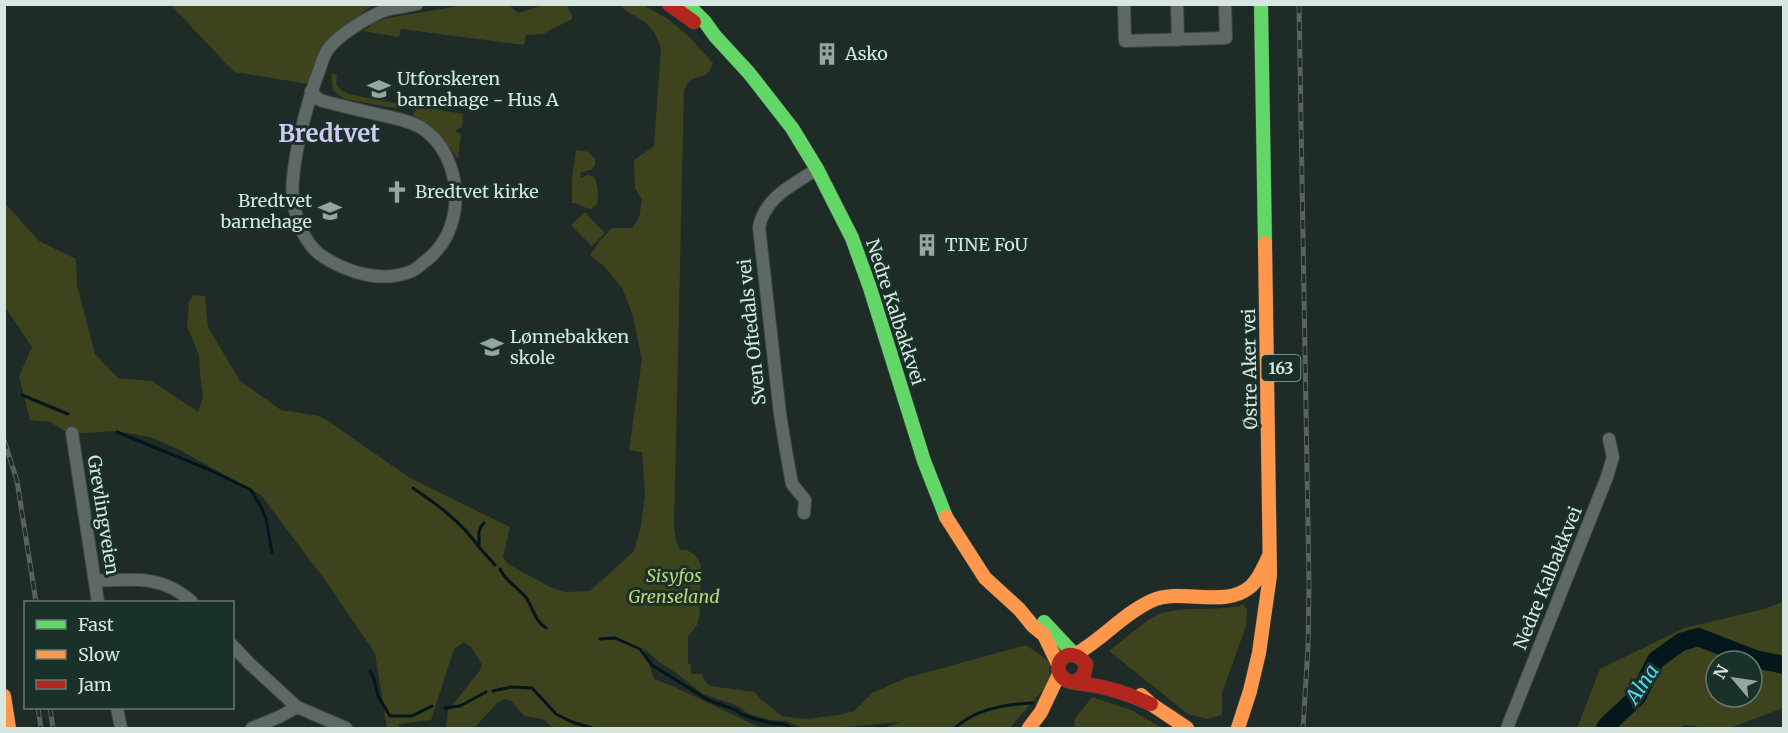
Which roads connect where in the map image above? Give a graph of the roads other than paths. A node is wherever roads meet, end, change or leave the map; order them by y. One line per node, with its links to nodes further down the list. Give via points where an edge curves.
1 (417, 4): 8 (street, via 388,9 343,33 327,51)
2 (1124, 4): 7 (street, via 1125,41)
3 (1177, 4): 7 (street)
4 (1225, 4): 7 (street, via 1226,38)
5 (1262, 4): 13 (main road, Østre Aker vei / 163)
6 (682, 6): 9 (main road, Nedre Kalbakkvei, via 705,22 749,73 803,144)
7 (1178, 40)
8 (311, 91): 8 (street, via 294,169 293,198 308,243 323,257 351,271 391,276 413,270 438,250 455,212 454,178 440,144 412,124 323,101)
9 (817, 169): 12 (street, Sven Oftedals vei, via 769,203 759,227 780,414 792,484 805,500); 17 (main road, Nedre Kalbakkvei, via 852,238 945,516 985,578)
10 (72, 433): 14 (street, Grevlingveien)
11 (1609, 439): 33 (street, Nedre Kalbakkvei, via 1613,457 1607,477)
12 (804, 513)
13 (1271, 552): 19 (main road, 163, via 1254,583 1238,595 1160,597 1139,608 1089,647); 32 (main road, Østre Aker vei / 163, via 1263,635)
14 (94, 581): 15 (street, Grevlingveien); 16 (street, via 152,581)
15 (98, 601)
16 (190, 601)
17 (1019, 609): 19 (main road, Nedre Kalbakkvei, via 1045,623); 20 (main road, Nedre Kalbakkvei, via 1048,641)
18 (234, 647): 24 (street)
19 (1087, 663): 20 (main road, via 1064,656); 21 (main road, via 1084,675); 23 (main road, Nedre Kalbakkvei, via 1127,683)
20 (1059, 669): 21 (main road, Nedre Kalbakkvei, via 1065,681); 26 (main road)
21 (1074, 682): 23 (main road, Nedre Kalbakkvei, via 1122,691); 26 (main road)
22 (4, 696): 27 (main road)
23 (1151, 704): 31 (main road, Nedre Kalbakkvei)
24 (297, 707): 29 (street); 30 (street)
25 (117, 709): 28 (street)
26 (1036, 725)
27 (9, 729)
28 (121, 729)
29 (252, 729)
30 (346, 729)
31 (1187, 729)
32 (1238, 729)
33 (1507, 729)

